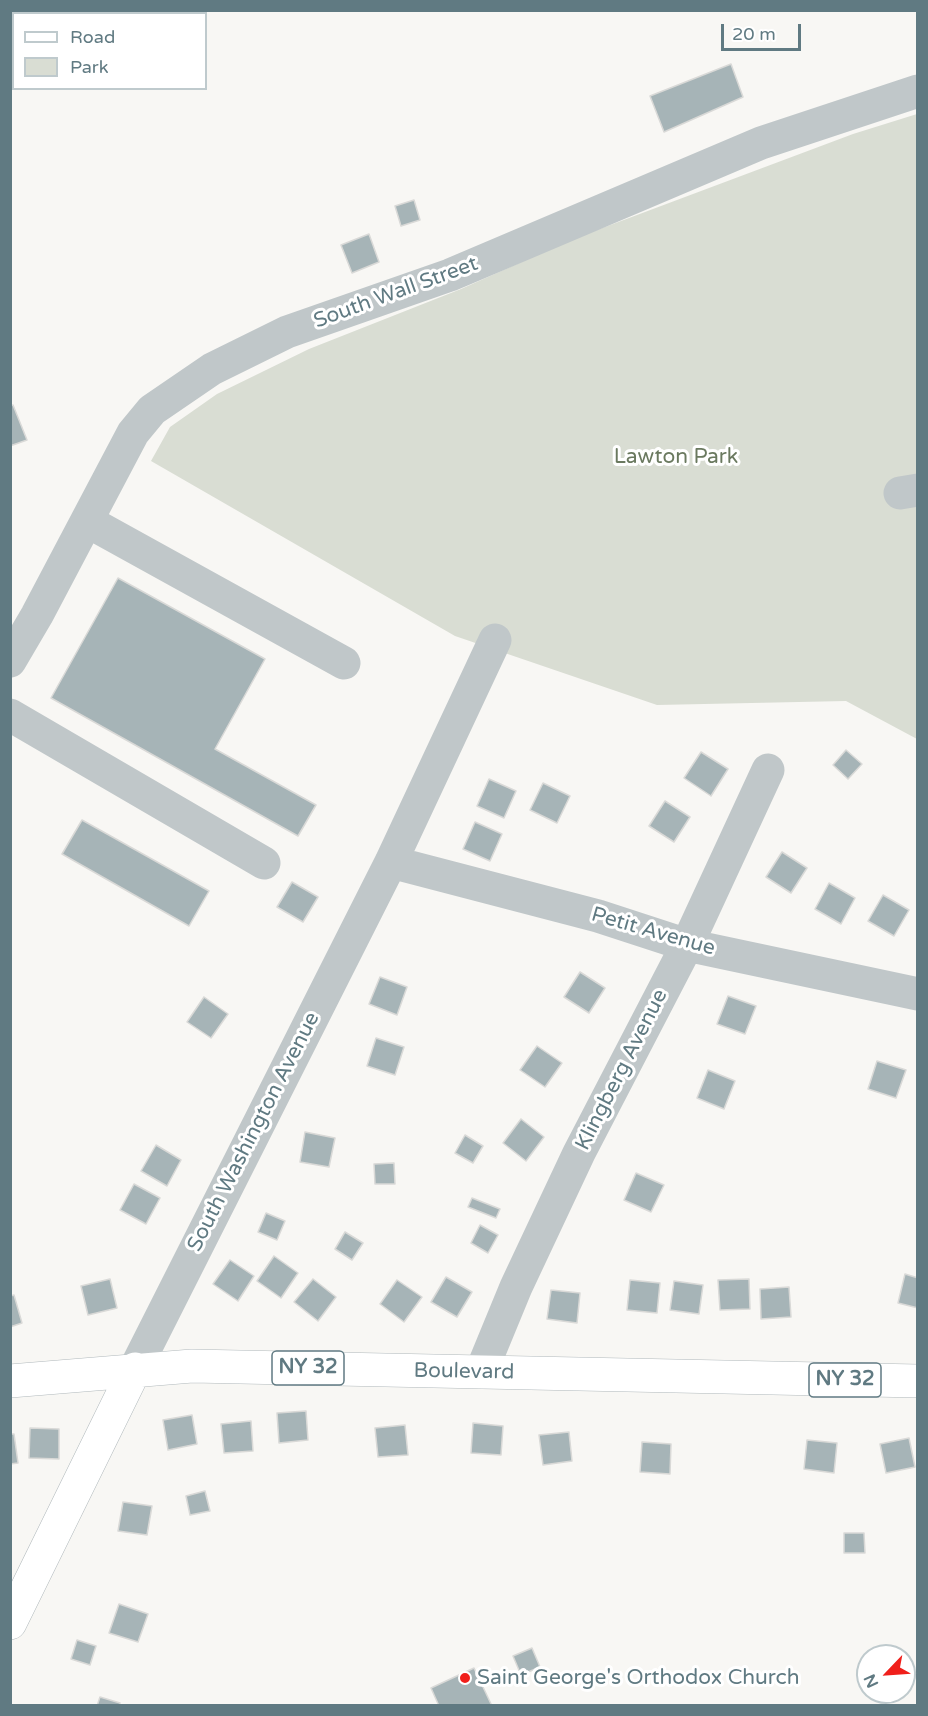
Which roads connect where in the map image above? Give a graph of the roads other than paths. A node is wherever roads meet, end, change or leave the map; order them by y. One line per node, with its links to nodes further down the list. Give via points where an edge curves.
1 (918, 91): 2 (street, South Wall Street, via 761,143 450,275 287,332 212,369 152,410 133,433)
2 (87, 521): 4 (street, South Wall Street); 5 (street)
3 (495, 640): 8 (street, South Washington Avenue)
4 (10, 661)
5 (344, 663)
6 (10, 715): 9 (street)
7 (768, 770): 10 (street, Klingberg Avenue)
8 (391, 862): 10 (street, Petit Avenue, via 598,916); 12 (street, South Washington Avenue)
9 (264, 864)
10 (687, 945): 11 (street, Petit Avenue); 13 (street, Klingberg Avenue, via 579,1153)
11 (918, 994)
12 (135, 1369): 13 (main road, Boulevard / NY 32, via 192,1366); 14 (main road, Boulevard / NY 32); 16 (main road, South Washington Avenue)
13 (481, 1372): 15 (main road, Boulevard / NY 32)
14 (10, 1380)
15 (918, 1381)
16 (10, 1623)

